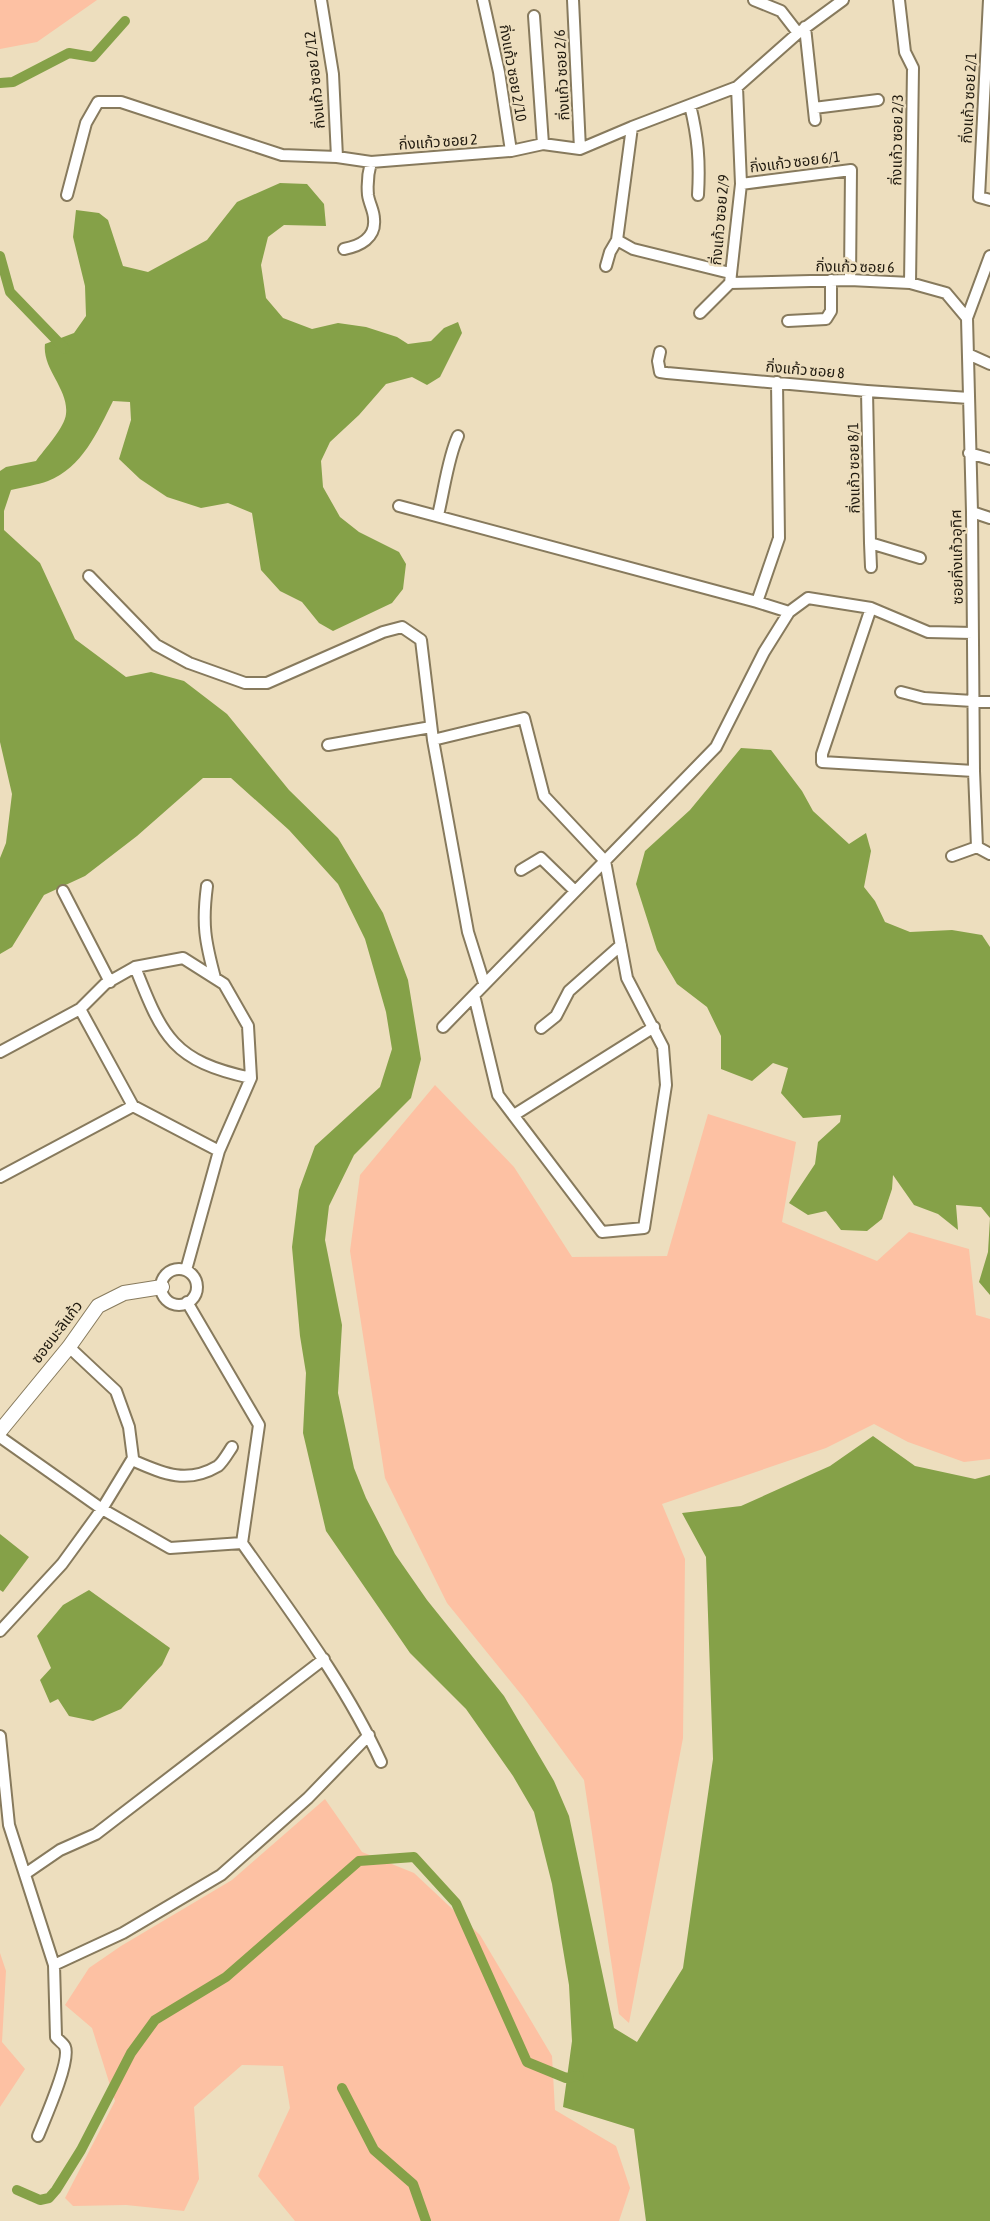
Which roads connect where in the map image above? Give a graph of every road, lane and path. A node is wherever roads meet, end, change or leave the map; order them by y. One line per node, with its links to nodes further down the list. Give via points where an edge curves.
1 (321, 0): 20 (street, กิ่งแก้ว ซอย 2/12, via 333,74)
2 (483, 0): 19 (street, กิ่งแก้ว ซอย 2/10)
3 (573, 0): 18 (street, กิ่งแก้ว ซอย 2/6)
4 (754, 0): 10 (street, via 780,11)
5 (843, 0): 8 (street)
6 (899, 0): 33 (street, กิ่งแก้ว ซอย 2/3, via 905,52 913,68)
7 (989, 0): 25 (street, กิ่งแก้ว ซอย 2/1)
8 (828, 4): 10 (street)
9 (534, 16): 17 (street)
10 (801, 30): 11 (street); 14 (street)
11 (736, 87): 13 (street); 22 (street, กิ่งแก้ว ซอย 2/9)
12 (878, 100): 14 (street)
13 (690, 105): 16 (street); 24 (street, via 698,136)
14 (814, 108): 15 (street)
15 (815, 120)
16 (632, 127): 18 (street); 26 (street)
17 (543, 144): 18 (street, กิ่งแก้ว ซอย 2); 19 (street, กิ่งแก้ว ซอย 2)
18 (580, 149)
19 (511, 151): 21 (street, กิ่งแก้ว ซอย 2)
20 (337, 158): 21 (street, กิ่งแก้ว ซอย 2); 23 (street, กิ่งแก้ว ซอย 2, via 282,155 120,102 98,102 86,123)
21 (371, 162): 27 (street, via 367,175 373,229 367,240)
22 (741, 184): 30 (street, กิ่งแก้ว ซอย 2/9); 32 (street, กิ่งแก้ว ซอย 6/1, via 851,170)
23 (67, 195)
24 (698, 195)
25 (984, 199)
26 (617, 240): 29 (street); 30 (street, กิ่งแก้ว ซอย 6, via 633,249)
27 (344, 249)
28 (990, 255): 35 (street, ซอยกิ่งแก้วอุทิศ)
29 (606, 266)
30 (730, 278): 31 (street, กิ่งแก้ว ซอย 6); 34 (street)
31 (831, 280): 32 (street, กิ่งแก้ว ซอย 6); 36 (street, via 831,311 826,319)
32 (850, 280): 33 (street, กิ่งแก้ว ซอย 6)
33 (910, 284): 35 (street, กิ่งแก้ว ซอย 6, via 946,293)
34 (700, 313)
35 (967, 318): 38 (street, ซอยกิ่งแก้วอุทิศ)
36 (788, 321)
37 (660, 352): 40 (street, กิ่งแก้ว ซอย 8, via 660,372)
38 (968, 354): 39 (street); 42 (street, ซอยกิ่งแก้วอุทิศ)
39 (990, 364)
40 (777, 382): 41 (street, กิ่งแก้ว ซอย 8); 54 (street, via 779,538)
41 (867, 392): 42 (street, กิ่งแก้ว ซอย 8); 50 (street, กิ่งแก้ว ซอย 8/1)
42 (969, 398): 44 (street, ซอยกิ่งแก้วอุทิศ)
43 (458, 436): 48 (street, via 452,447)
44 (969, 453): 45 (street); 47 (street, ซอยกิ่งแก้วอุทิศ)
45 (990, 459)
46 (399, 506): 48 (street)
47 (972, 512): 49 (street); 57 (street, ซอยกิ่งแก้วอุทิศ)
48 (438, 515): 54 (street)
49 (990, 518)
50 (870, 543): 51 (street); 52 (street, กิ่งแก้ว ซอย 8/1)
51 (920, 558)
52 (871, 567)
53 (89, 576): 61 (street, via 156,645 189,663 245,683 267,682 402,627 421,640)
54 (758, 602): 56 (street)
55 (871, 608): 56 (street, via 808,598); 57 (street, via 928,632); 64 (street, via 822,762)
56 (789, 612): 68 (street, via 716,747)
57 (973, 633): 59 (street, ซอยกิ่งแก้วอุทิศ)
58 (901, 692): 59 (street)
59 (973, 702): 60 (street); 64 (street, ซอยกิ่งแก้วอุทิศ)
60 (990, 702)
61 (430, 727): 62 (street); 63 (street)
62 (433, 740): 68 (street, via 524,718 544,796); 77 (street, via 468,932)
63 (328, 745)
64 (974, 771): 65 (street, ซอยกิ่งแก้วอุทิศ)
65 (977, 847): 66 (street); 67 (street)
66 (990, 854)
67 (952, 856)
68 (605, 861): 72 (street); 73 (street)
69 (521, 870): 72 (street, via 541,858)
70 (207, 886): 75 (street, via 203,918)
71 (63, 891): 76 (street)
72 (576, 891): 77 (street)
73 (621, 945): 81 (street, via 627,978); 82 (street, via 569,991 556,1016)
74 (135, 967): 75 (street, via 183,958); 76 (street); 84 (street, via 158,1020 183,1053 208,1066)
75 (215, 978): 84 (street, via 224,984 248,1026)
76 (110, 981): 79 (street)
77 (484, 983): 78 (street)
78 (474, 995): 80 (street); 86 (street, via 498,1095)
79 (80, 1009): 83 (street); 85 (street)
80 (443, 1027)
81 (654, 1027): 86 (street); 86 (street, via 663,1047 666,1085 644,1228 602,1232)
82 (541, 1028)
83 (0, 1052)
84 (251, 1078): 87 (street)
85 (133, 1106): 87 (street); 88 (street)
86 (514, 1115)
87 (219, 1151): 89 (street)
88 (0, 1177)
89 (186, 1270): 90 (street, via 169,1272); 91 (street, via 195,1278 197,1289)
90 (162, 1287): 91 (street, via 171,1302); 92 (street, ซอยมะลิแก้ว, via 124,1293 98,1306)
91 (187, 1302): 98 (street, via 259,1425)
92 (69, 1347): 93 (street, ซอยมะลิแก้ว); 96 (street, via 116,1391 129,1427)
93 (0, 1431)
94 (0, 1437): 97 (street)
95 (232, 1447): 96 (street, via 219,1465 188,1477 164,1474)
96 (132, 1460): 97 (street)
97 (102, 1509): 98 (street, via 170,1548); 99 (street, via 62,1564)
98 (242, 1542): 100 (street)
99 (0, 1631)
100 (324, 1659): 101 (street); 104 (street, via 96,1834 60,1850)
101 (369, 1735): 103 (street); 105 (street, via 308,1798 221,1875 123,1933)
102 (0, 1736): 104 (street, via 9,1825)
103 (381, 1762)
104 (25, 1874): 105 (street)
105 (54, 1965): 106 (street, via 56,2037 65,2047 66,2058)
106 (38, 2136)

